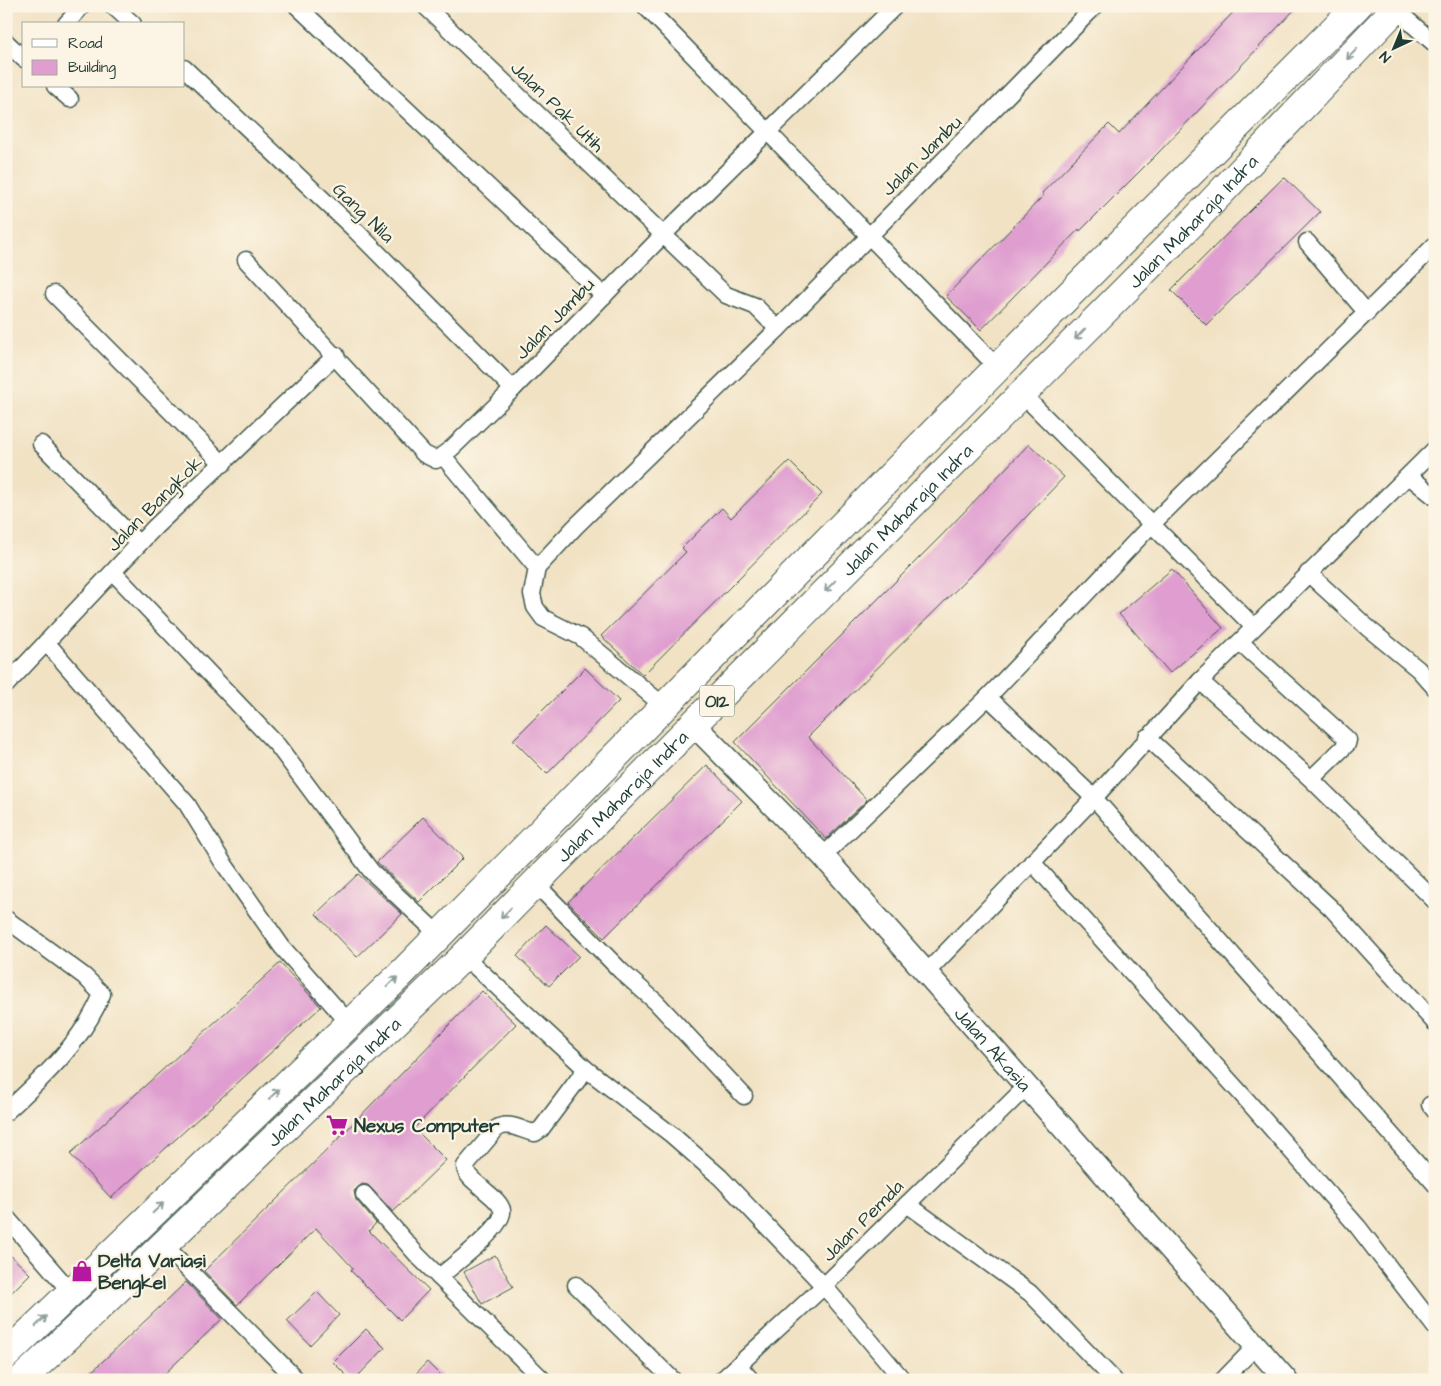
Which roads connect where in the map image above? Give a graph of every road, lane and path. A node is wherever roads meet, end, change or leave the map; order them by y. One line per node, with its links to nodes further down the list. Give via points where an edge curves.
1 (82, 6): 10 (street)
2 (113, 6): 11 (street)
3 (297, 6): 26 (street)
4 (425, 6): 19 (street, Jalan Pak Utih)
5 (646, 6): 18 (street)
6 (895, 6): 18 (street, Jalan Jambu)
7 (1095, 6): 20 (street, Jalan Jambu)
8 (1357, 6): 24 (highway, Jalan Maharaja Indra / 012)
9 (1396, 7): 13 (street); 27 (highway, Jalan Maharaja Indra / 012, one-way to 27, via 1191,224)
10 (68, 22)
11 (131, 22)
12 (6, 42): 14 (street)
13 (1435, 44)
14 (22, 56)
15 (185, 69): 32 (street, Gang Nila, via 354,228)
16 (57, 88): 17 (street)
17 (70, 99)
18 (769, 131): 19 (street, Jalan Jambu); 20 (street)
19 (663, 234): 26 (street, Jalan Jambu); 29 (street, Jalan Pak Utih, via 726,295 755,306)
20 (869, 236): 29 (street, Jalan Jambu); 31 (street)
21 (1307, 242): 28 (street)
22 (1435, 245): 28 (street)
23 (246, 260): 30 (street)
24 (1086, 278): 27 (highway); 31 (highway, Jalan Maharaja Indra / 012)
25 (54, 294): 37 (street)
26 (604, 296): 32 (street, Jalan Jambu)
27 (1110, 303): 33 (highway, Jalan Maharaja Indra / 012, one-way to 33)
28 (1367, 313): 40 (street)
29 (778, 329): 42 (street, Jalan Jambu)
30 (336, 355): 36 (street, via 424,454 436,460); 37 (street, Jalan Bangkok)
31 (998, 368): 52 (highway, Jalan Maharaja Indra / 012)
32 (513, 389): 36 (street, Jalan Jambu)
33 (1022, 394): 40 (street); 53 (highway, Jalan Maharaja Indra / 012, one-way to 53)
34 (41, 444): 41 (street)
35 (1435, 449): 38 (street)
36 (443, 456): 42 (street)
37 (223, 464): 41 (street, Jalan Bangkok)
38 (1409, 476): 39 (street); 44 (street)
39 (1435, 497)
40 (1152, 523): 45 (street); 51 (street)
41 (139, 544): 43 (street, Jalan Bangkok)
42 (538, 566): 52 (street, via 532,594 542,618 581,637)
43 (113, 572): 46 (street, Jalan Bangkok); 62 (street, via 278,746 372,871)
44 (1308, 573): 45 (street); 50 (street, via 1418,669)
45 (1254, 627): 47 (street)
46 (46, 642): 49 (street, Jalan Bangkok); 65 (street, via 187,804 282,947)
47 (1240, 642): 48 (street); 55 (street, via 1348,740)
48 (1200, 682): 54 (street); 55 (street)
49 (6, 685)
50 (1435, 688)
51 (988, 697): 56 (street); 57 (street)
52 (665, 707): 62 (highway, Jalan Maharaja Indra / 012)
53 (694, 725): 57 (street, Jalan Akasia); 59 (highway, Jalan Maharaja Indra / 012)
54 (1147, 737): 56 (street); 66 (street, via 1331,908)
55 (1311, 778): 60 (street)
56 (1094, 798): 58 (street); 73 (street)
57 (823, 856): 64 (street, Jalan Akasia)
58 (1032, 862): 64 (street); 82 (street, via 1358,1227)
59 (535, 883): 63 (highway, Jalan Maharaja Indra / 012, one-way to 63); 71 (street, via 656,1002)
60 (1435, 901)
61 (6, 919): 72 (street, via 84,976 102,994 80,1033 32,1088)
62 (439, 935): 65 (highway, Jalan Maharaja Indra / 012, one-way to 62)
63 (464, 956): 68 (street); 69 (highway, Jalan Maharaja Indra / 012)
64 (926, 973): 70 (street, Jalan Akasia)
65 (349, 1023): 67 (highway, Jalan Maharaja Indra / 012)
66 (1435, 1023)
67 (310, 1060): 69 (highway); 81 (highway, Jalan Maharaja Indra / 012, one-way to 67)
68 (586, 1070): 78 (street, via 541,1129 535,1132 503,1125 464,1166 470,1177 498,1203 502,1210 501,1220); 80 (street, via 672,1135 720,1177)
69 (332, 1084): 77 (highway, Jalan Maharaja Indra / 012)
70 (1028, 1085): 75 (street, Jalan Pemda); 83 (street, Jalan Akasia)
71 (744, 1096)
72 (6, 1112)
73 (1435, 1184)
74 (364, 1194): 78 (street)
75 (907, 1204): 80 (street, Jalan Pemda); 93 (street, via 1030,1293)
76 (6, 1217): 81 (street)
77 (163, 1244): 86 (highway, Jalan Maharaja Indra / 012); 87 (street)
78 (439, 1277): 88 (street)
79 (576, 1285): 89 (street)
80 (824, 1286): 85 (street, Jalan Pemda); 92 (street)
81 (71, 1292): 84 (highway, Jalan Maharaja Indra / 012, one-way to 81)
82 (1435, 1327)
83 (1255, 1347): 94 (street); 95 (street, Jalan Akasia)
84 (6, 1355)
85 (738, 1365): 90 (street, Jalan Pemda); 91 (street)
86 (21, 1380)
87 (297, 1380)
88 (543, 1380)
89 (673, 1380)
90 (722, 1380)
91 (751, 1380)
92 (903, 1380)
93 (1114, 1380)
94 (1223, 1380)
95 (1286, 1380)

